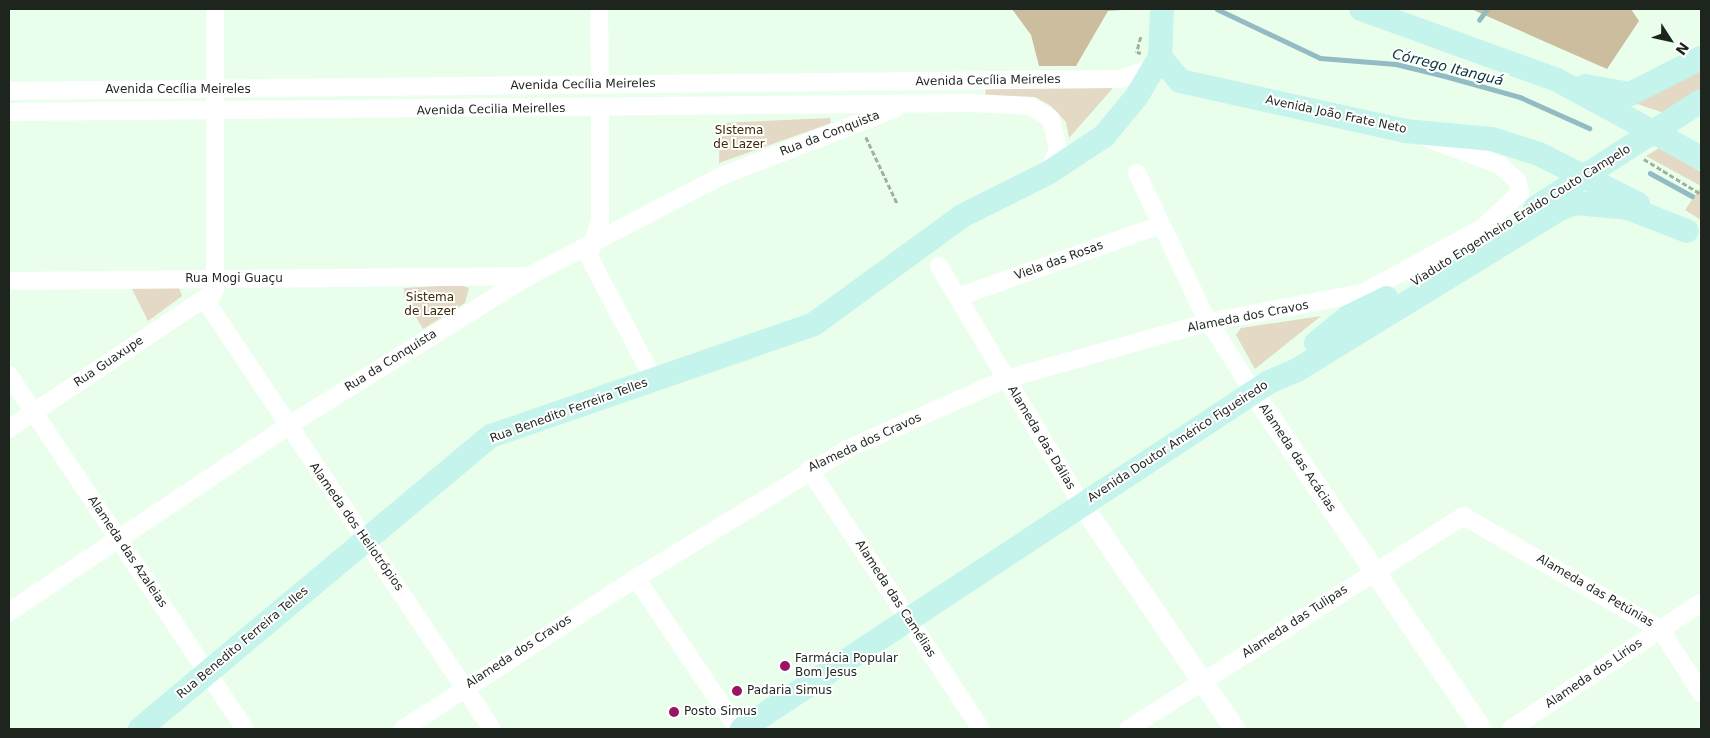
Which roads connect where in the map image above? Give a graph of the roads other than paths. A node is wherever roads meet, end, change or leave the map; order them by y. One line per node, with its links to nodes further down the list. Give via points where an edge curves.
1 (215, 9): 11 (street, Alameda dos Heliotrópios)
2 (599, 9): 9 (street)
3 (1162, 9): 6 (main road)
4 (1361, 9): 7 (main road)
5 (1701, 58): 7 (main road, via 1630,94)
6 (1157, 62): 8 (street, Avenida Cecília Meireles, via 1120,79); 18 (main road, Avenida João Frate Neto, via 1190,86); 20 (main road, Rua Benedito Ferreira Telles, via 1137,96 1104,136)
7 (1557, 80): 19 (main road)
8 (973, 81): 9 (street, Avenida Cecília Meireles); 12 (street)
9 (600, 85): 11 (street, Avenida Cecília Meireles)
10 (9, 90): 11 (street, Avenida Cecília Meireles)
11 (214, 90): 17 (street, Alameda dos Heliotrópios)
12 (973, 102): 14 (street, Avenida Cecilia Meirelles); 20 (street, Avenida Cecilia Meirelles, via 1031,106 1051,120 1058,149)
13 (1701, 102): 36 (main road, Viaduto Engenheiro Eraldo Couto Campelo, via 1418,283 1348,317)
14 (907, 104): 15 (street, Avenida Cecilia Meirelles); 24 (street, Rua da Conquista, via 719,177)
15 (600, 109): 17 (street, Avenida Cecilia Meirelles); 24 (street, via 600,220)
16 (9, 112): 17 (street, Avenida Cecilia Meirelles)
17 (214, 113): 29 (street, Alameda dos Heliotrópios)
18 (1405, 130): 23 (main road, Avenida João Frate Neto, via 1471,135 1539,154); 32 (street, Alameda dos Cravos, via 1500,166 1517,181 1520,194 1482,228 1383,284 1345,300)
19 (1701, 158)
20 (1048, 173): 35 (main road, Rua Benedito Ferreira Telles, via 962,216 814,324)
21 (1137, 173): 22 (street, Alameda das Acácias)
22 (1160, 225): 30 (street, Viela das Rosas); 32 (street, Alameda das Acácias)
23 (1694, 235): 36 (main road, Avenida Doutor Américo Figueiredo, via 1628,208 1568,206)
24 (594, 243): 26 (street, Rua da Conquista); 35 (street, via 589,257)
25 (939, 266): 30 (street, Alameda das Dálias)
26 (529, 276): 27 (street, Rua Mogi Guaçu); 31 (street, Rua da Conquista)
27 (458, 278): 29 (street, Rua Mogi Guaçu); 31 (street, Rua Mogi Guaçu, via 478,287)
28 (9, 281): 29 (street, Rua Mogi Guaçu)
29 (212, 287): 37 (street, Rua Guaxupe); 38 (street, Alameda dos Heliotrópios, via 220,325)
30 (958, 297): 34 (street, Alameda das Dálias)
31 (488, 300): 38 (street, Rua da Conquista)
32 (1209, 322): 34 (street, Alameda dos Cravos); 36 (street, Alameda das Acácias)
33 (9, 375): 37 (street, Alameda das Azaleias)
34 (1006, 379): 40 (street, Alameda dos Cravos); 41 (street, Alameda das Dálias)
35 (654, 380): 43 (main road, Rua Benedito Ferreira Telles, via 491,436)
36 (1262, 388): 41 (main road, Avenida Doutor Américo Figueiredo); 45 (street, Alameda das Acácias)
37 (34, 412): 39 (street, Rua Guaxupe); 44 (street, Alameda das Azaleias)
38 (286, 427): 43 (street, Alameda dos Heliotrópios); 44 (street, Rua da Conquista)
39 (9, 429)
40 (809, 469): 46 (street, Alameda dos Cravos); 49 (street, Alameda das Camélias)
41 (1082, 505): 49 (main road, Avenida Doutor Américo Figueiredo); 52 (street, Alameda das Dálias)
42 (1463, 516): 45 (street, Alameda das Tulipas); 50 (street, Alameda das Petúnias)
43 (365, 539): 51 (main road, Rua Benedito Ferreira Telles); 53 (street, Alameda dos Heliotrópios)
44 (118, 541): 48 (street, Rua da Conquista); 51 (street, Alameda das Azaleias)
45 (1374, 571): 52 (street, Alameda das Tulipas); 64 (street, Alameda das Acácias)
46 (636, 578): 53 (street, Alameda dos Cravos); 59 (street)
47 (1701, 603): 50 (street, Alameda dos Lirios)
48 (9, 612)
49 (908, 619): 60 (main road, Avenida Doutor Américo Figueiredo); 61 (street, Alameda das Camélias)
50 (1661, 630): 54 (street, Alameda das Petúnias); 65 (street, Alameda dos Lirios)
51 (207, 673): 55 (main road, Rua Benedito Ferreira Telles); 56 (street, Alameda das Azaleias)
52 (1203, 682): 62 (street, Alameda das Tulipas); 63 (street, Alameda das Dálias)
53 (465, 687): 57 (street, Alameda dos Cravos); 58 (street, Alameda dos Heliotrópios)
54 (1701, 693)
55 (140, 729)
56 (245, 729)
57 (403, 729)
58 (492, 729)
59 (738, 729)
60 (742, 729)
61 (981, 729)
62 (1128, 729)
63 (1235, 729)
64 (1481, 729)
65 (1511, 729)

